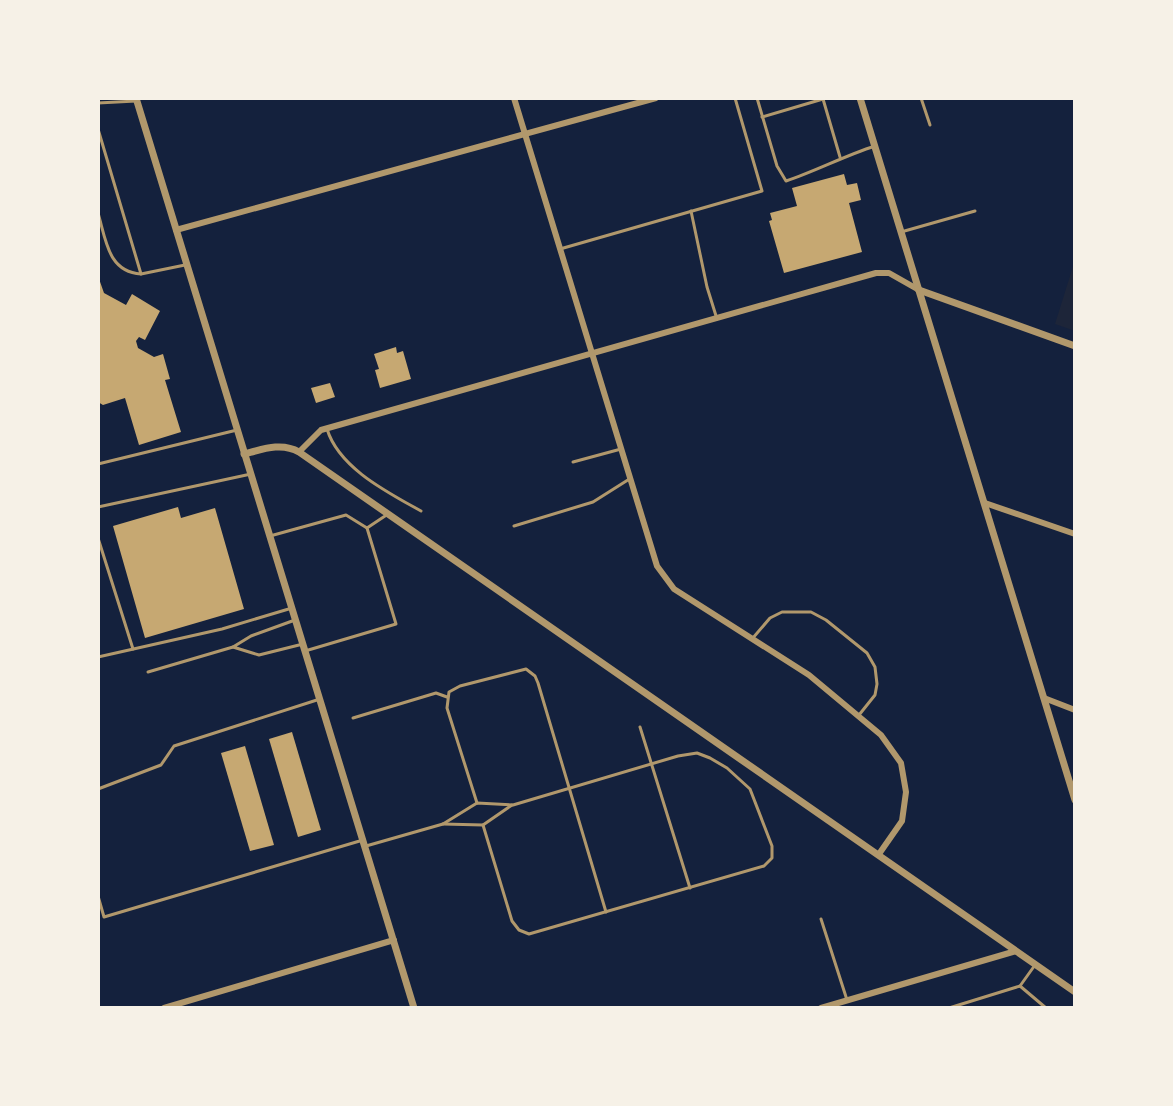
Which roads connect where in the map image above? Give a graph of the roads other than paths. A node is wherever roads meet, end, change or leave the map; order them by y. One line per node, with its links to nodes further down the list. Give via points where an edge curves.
1 (514, 98): 12 (street)
2 (656, 98): 12 (street)
3 (735, 98): 15 (lane, via 762,191)
4 (757, 98): 9 (lane)
5 (860, 98): 13 (street)
6 (921, 98): 10 (lane)
7 (136, 99): 8 (lane); 18 (street)
8 (98, 103)
9 (762, 117): 14 (lane, via 823,99); 14 (lane, via 786,181)
10 (930, 125)
11 (98, 129): 22 (lane)
12 (525, 135): 18 (street); 20 (street)
13 (875, 146): 14 (lane); 19 (street)
14 (840, 157)
15 (691, 211): 20 (lane); 24 (lane)
16 (975, 211): 19 (lane)
17 (98, 213): 22 (lane, via 116,264)
18 (176, 230): 21 (street)
19 (901, 232): 23 (street)
20 (560, 249): 26 (street)
21 (187, 265): 22 (lane); 28 (street)
22 (141, 274)
23 (919, 290): 24 (street, via 889,273 876,273); 25 (street); 36 (street)
24 (717, 319): 26 (street)
25 (1075, 346)
26 (591, 355): 27 (street); 29 (street)
27 (326, 429): 30 (street); 38 (lane, via 341,455 381,488)
28 (237, 430): 31 (street); 33 (lane)
29 (621, 449): 32 (lane); 35 (street)
30 (299, 452): 31 (street, via 282,446); 39 (street)
31 (244, 454): 34 (street)
32 (573, 462)
33 (98, 464)
34 (251, 474): 37 (lane); 43 (street)
35 (631, 478): 40 (lane, via 593,502); 47 (street, via 652,553 665,579)
36 (985, 503): 42 (street); 54 (street)
37 (98, 507)
38 (421, 511)
39 (388, 514): 41 (lane); 69 (street)
40 (514, 526)
41 (367, 528): 43 (lane, via 346,515); 49 (lane, via 396,624)
42 (1075, 534)
43 (270, 536): 45 (street)
44 (98, 538): 50 (lane)
45 (292, 608): 46 (street); 50 (lane)
46 (295, 620): 48 (lane); 49 (street)
47 (752, 639): 57 (street); 57 (lane, via 782,612 811,612 826,620 867,653 875,667 875,695)
48 (233, 647): 49 (lane, via 259,655); 52 (lane)
49 (304, 648): 55 (street)
50 (133, 650): 51 (lane)
51 (98, 657)
52 (148, 672)
53 (447, 697): 58 (lane, via 436,693); 61 (lane, via 460,686 526,669 538,683); 64 (lane)
54 (1044, 698): 56 (street); 63 (street)
55 (320, 699): 62 (lane, via 174,746 161,765); 68 (street)
56 (1075, 710)
57 (859, 715): 69 (street, via 881,735 904,776 902,821)
58 (353, 718)
59 (640, 727): 60 (lane)
60 (652, 764): 61 (lane); 70 (lane); 70 (lane, via 697,753 727,768 755,796 772,846 772,858 764,866)
61 (569, 788): 65 (lane); 72 (lane)
62 (98, 789)
63 (1075, 800)
64 (477, 803): 65 (lane); 66 (lane)
65 (513, 805): 67 (lane)
66 (443, 824): 67 (lane); 68 (lane)
67 (483, 825): 72 (lane, via 519,930 535,934)
68 (364, 843): 71 (lane, via 104,917); 74 (street)
69 (879, 854): 75 (street)
70 (690, 888): 72 (lane)
71 (98, 896)
72 (606, 913)
73 (821, 919): 79 (lane)
74 (394, 940): 80 (street); 81 (street)
75 (1016, 951): 76 (street); 79 (street)
76 (1035, 965): 77 (lane); 78 (street)
77 (1020, 986): 83 (lane); 84 (lane)
78 (1075, 992)
79 (847, 1000): 82 (street)
80 (164, 1008)
81 (414, 1008)
82 (821, 1008)
83 (949, 1008)
84 (1046, 1008)

